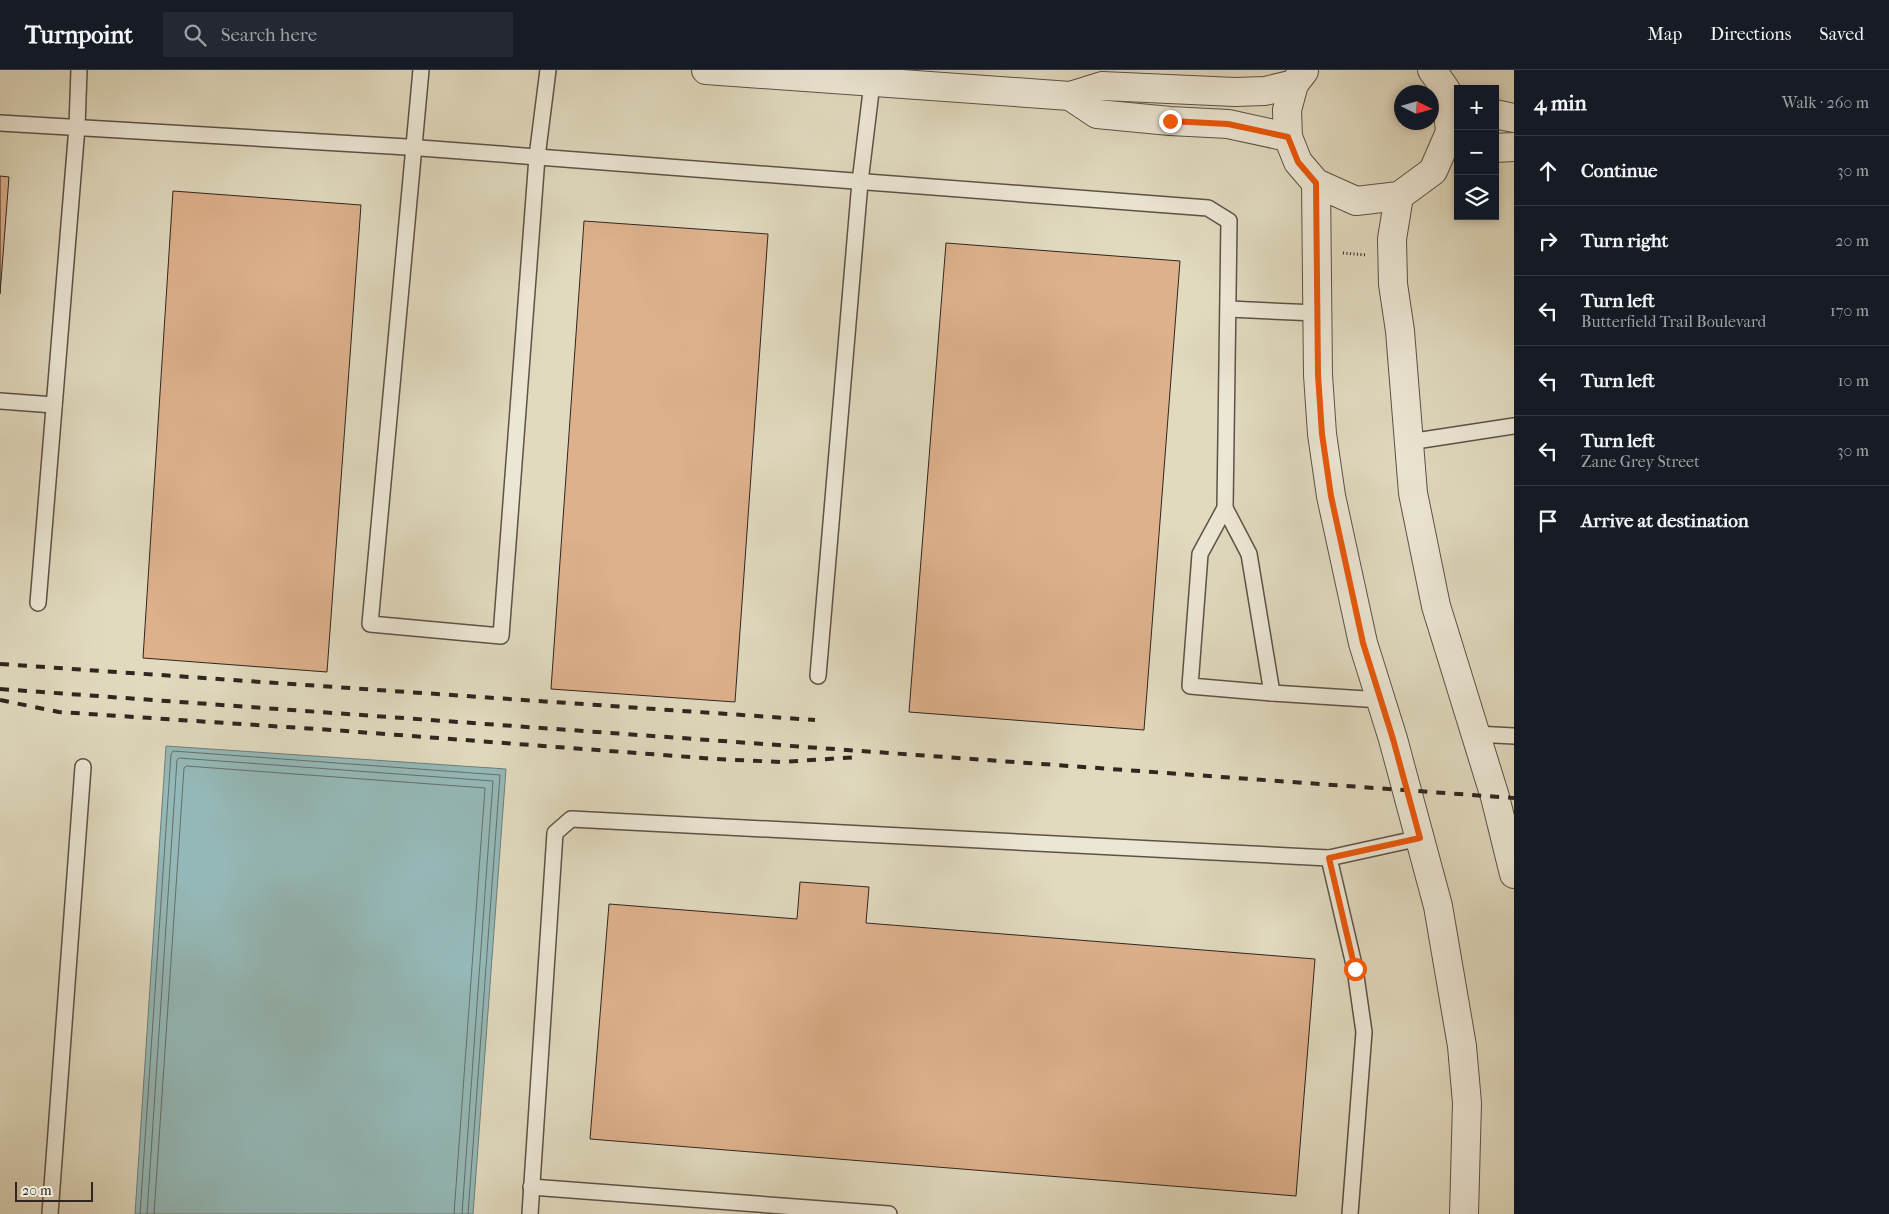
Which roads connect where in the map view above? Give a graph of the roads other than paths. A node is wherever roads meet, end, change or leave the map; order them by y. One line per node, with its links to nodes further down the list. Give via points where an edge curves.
1 (79, 70): 12 (lane)
2 (421, 70): 15 (lane)
3 (548, 70): 17 (lane)
4 (706, 70): 5 (street)
5 (873, 76): 8 (street); 20 (lane)
6 (1299, 77): 8 (street, via 1264,90 1235,92 1102,86); 13 (street, via 1287,110)
7 (1445, 86): 19 (street, via 1450,132)
8 (1070, 96): 13 (street, via 1097,114 1228,124)
9 (1499, 115): 10 (street)
10 (1514, 118)
11 (0, 123): 12 (lane)
12 (77, 127): 15 (lane); 26 (lane)
13 (1288, 137): 21 (street, via 1298,162)
14 (1514, 147): 16 (street)
15 (414, 148): 17 (lane); 17 (lane, via 370,624 501,636)
16 (1499, 148)
17 (537, 157): 20 (lane)
18 (1454, 160): 19 (street)
19 (1433, 171): 22 (street)
20 (860, 182): 23 (lane, via 1208,208 1230,221); 31 (lane)
21 (1316, 183): 22 (street, via 1356,201); 24 (street)
22 (1399, 196): 28 (street, via 1392,239 1393,284)
23 (1229, 309): 24 (lane); 29 (lane)
24 (1316, 313): 33 (street, via 1322,434 1331,496 1363,643)
25 (0, 401): 26 (lane)
26 (54, 405): 30 (lane)
27 (1514, 426): 28 (lane)
28 (1409, 442): 34 (street, via 1412,493 1436,606)
29 (1225, 508): 32 (lane, via 1249,554); 32 (lane, via 1200,554 1190,686)
30 (38, 604)
31 (818, 676)
32 (1272, 693): 33 (lane)
33 (1381, 700): 37 (street)
34 (1476, 734): 35 (lane); 38 (street)
35 (1514, 736)
36 (83, 768): 43 (lane)
37 (1420, 838): 39 (lane); 47 (street, via 1438,906 1462,1046 1467,1103)
38 (1511, 848): 40 (street)
39 (1329, 858): 41 (lane, via 571,819 555,833); 46 (lane, via 1355,969 1364,1032)
40 (1514, 874)
41 (532, 1187): 42 (lane); 44 (lane)
42 (819, 1211): 45 (lane)
43 (50, 1214)
44 (530, 1214)
45 (889, 1214)
46 (1350, 1214)
47 (1464, 1214)

